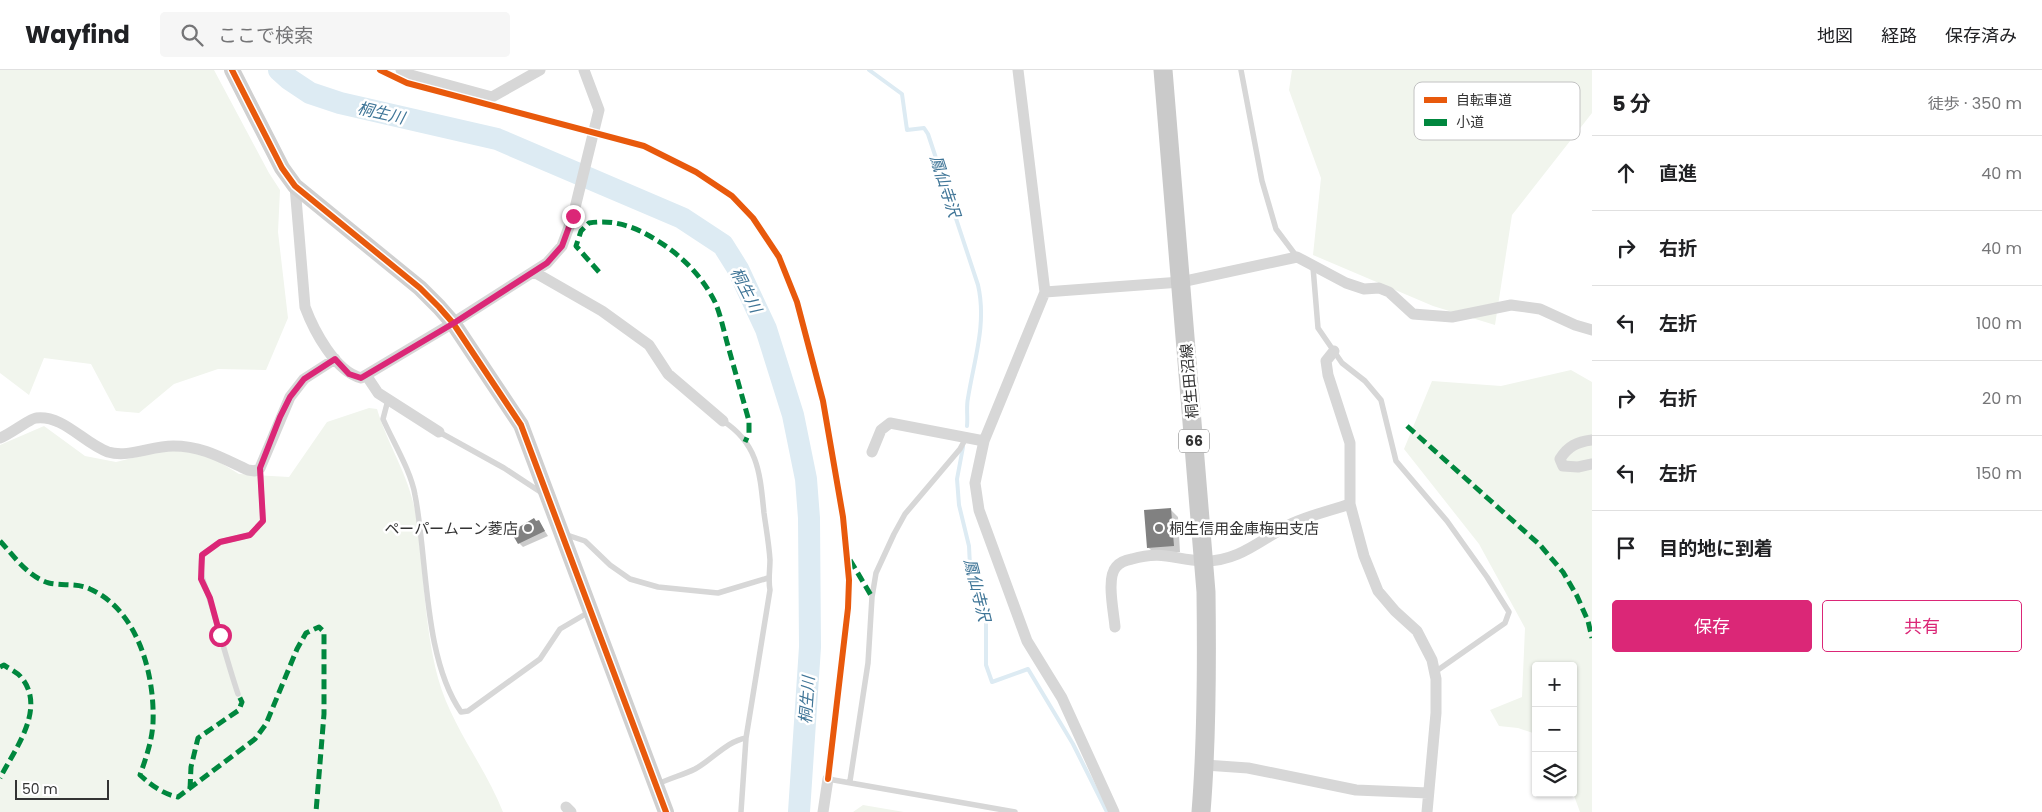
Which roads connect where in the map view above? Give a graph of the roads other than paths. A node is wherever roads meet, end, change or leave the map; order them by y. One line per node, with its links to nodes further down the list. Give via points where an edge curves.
1 (232, 70): 8 (street, via 282,168)
2 (401, 70): 3 (street, via 492,97)
3 (540, 70)
4 (584, 70): 11 (street, via 599,110 594,134 568,233 556,255)
5 (1018, 70): 13 (street)
6 (1163, 70): 12 (main road, 桐生田沼線 / 66)
7 (1241, 70): 9 (lane, via 1264,189 1276,228)
8 (295, 186): 14 (street, via 420,288); 17 (street, via 306,307 312,325)
9 (1297, 257): 10 (street); 12 (street)
10 (1313, 267): 15 (street, via 1346,283 1389,292 1414,314 1452,318 1511,305 1540,309); 16 (lane, via 1318,328)
11 (534, 272): 14 (street); 20 (street, via 602,311 649,344 668,374)
12 (1181, 282): 13 (street); 32 (main road, 桐生田沼線 / 66)
13 (1045, 292): 25 (street)
14 (454, 323): 18 (street); 29 (street, via 521,425)
15 (1592, 330)
16 (1334, 351): 30 (street, via 1326,361 1350,442); 36 (lane, via 1342,363 1365,381 1381,400 1396,461 1446,521 1509,612 1504,623)
17 (335, 359): 18 (street, via 349,374 361,378); 28 (street, via 304,379 290,397)
18 (366, 375): 19 (street, via 378,393)
19 (388, 400): 21 (street); 34 (lane, via 383,419 415,493 427,595 441,667 446,687 461,712 468,711 540,659 560,630)
20 (723, 421): 33 (lane, via 735,429 753,453 759,468 770,561)
21 (438, 432): 29 (lane)
22 (967, 436): 25 (street); 26 (street, via 890,422 881,430); 41 (lane, via 960,449 905,514 876,574 868,664)
23 (0, 438): 28 (street, via 34,418 43,418 57,421 108,452 118,454 171,446 202,448 248,470)
24 (1592, 440): 27 (street, via 1578,442 1560,459 1563,466)
25 (984, 441): 48 (street, via 975,483 979,510 994,553 1028,641 1062,698)
26 (872, 452)
27 (1592, 464)
28 (260, 468): 37 (lane, via 263,521 250,535 220,542 202,555 200,567)
29 (548, 496): 31 (street)
30 (1350, 504): 32 (street, via 1293,523 1230,558); 36 (street, via 1364,556 1378,591 1417,632)
31 (561, 533): 33 (lane, via 585,541 630,579 658,587 718,593); 34 (street)
32 (1204, 561): 35 (street, via 1161,554 1124,561 1116,566 1112,573); 39 (main road, 桐生田沼線 / 66, via 1208,678)
33 (768, 578): 38 (lane, via 769,599)
34 (591, 611): 42 (street)
35 (1115, 627)
36 (1435, 672): 43 (street, via 1436,714)
37 (238, 694)
38 (746, 738): 42 (lane, via 695,769); 45 (lane)
39 (1205, 766): 43 (street, via 1248,768 1356,790); 49 (main road, 桐生田沼線 / 66)
40 (828, 779): 41 (lane); 46 (street)
41 (850, 781): 47 (lane)
42 (656, 784): 44 (street)
43 (1428, 793): 50 (street)
44 (666, 812)
45 (742, 812)
46 (823, 812)
47 (1015, 812)
48 (1114, 812)
49 (1201, 812)
50 (1426, 812)

